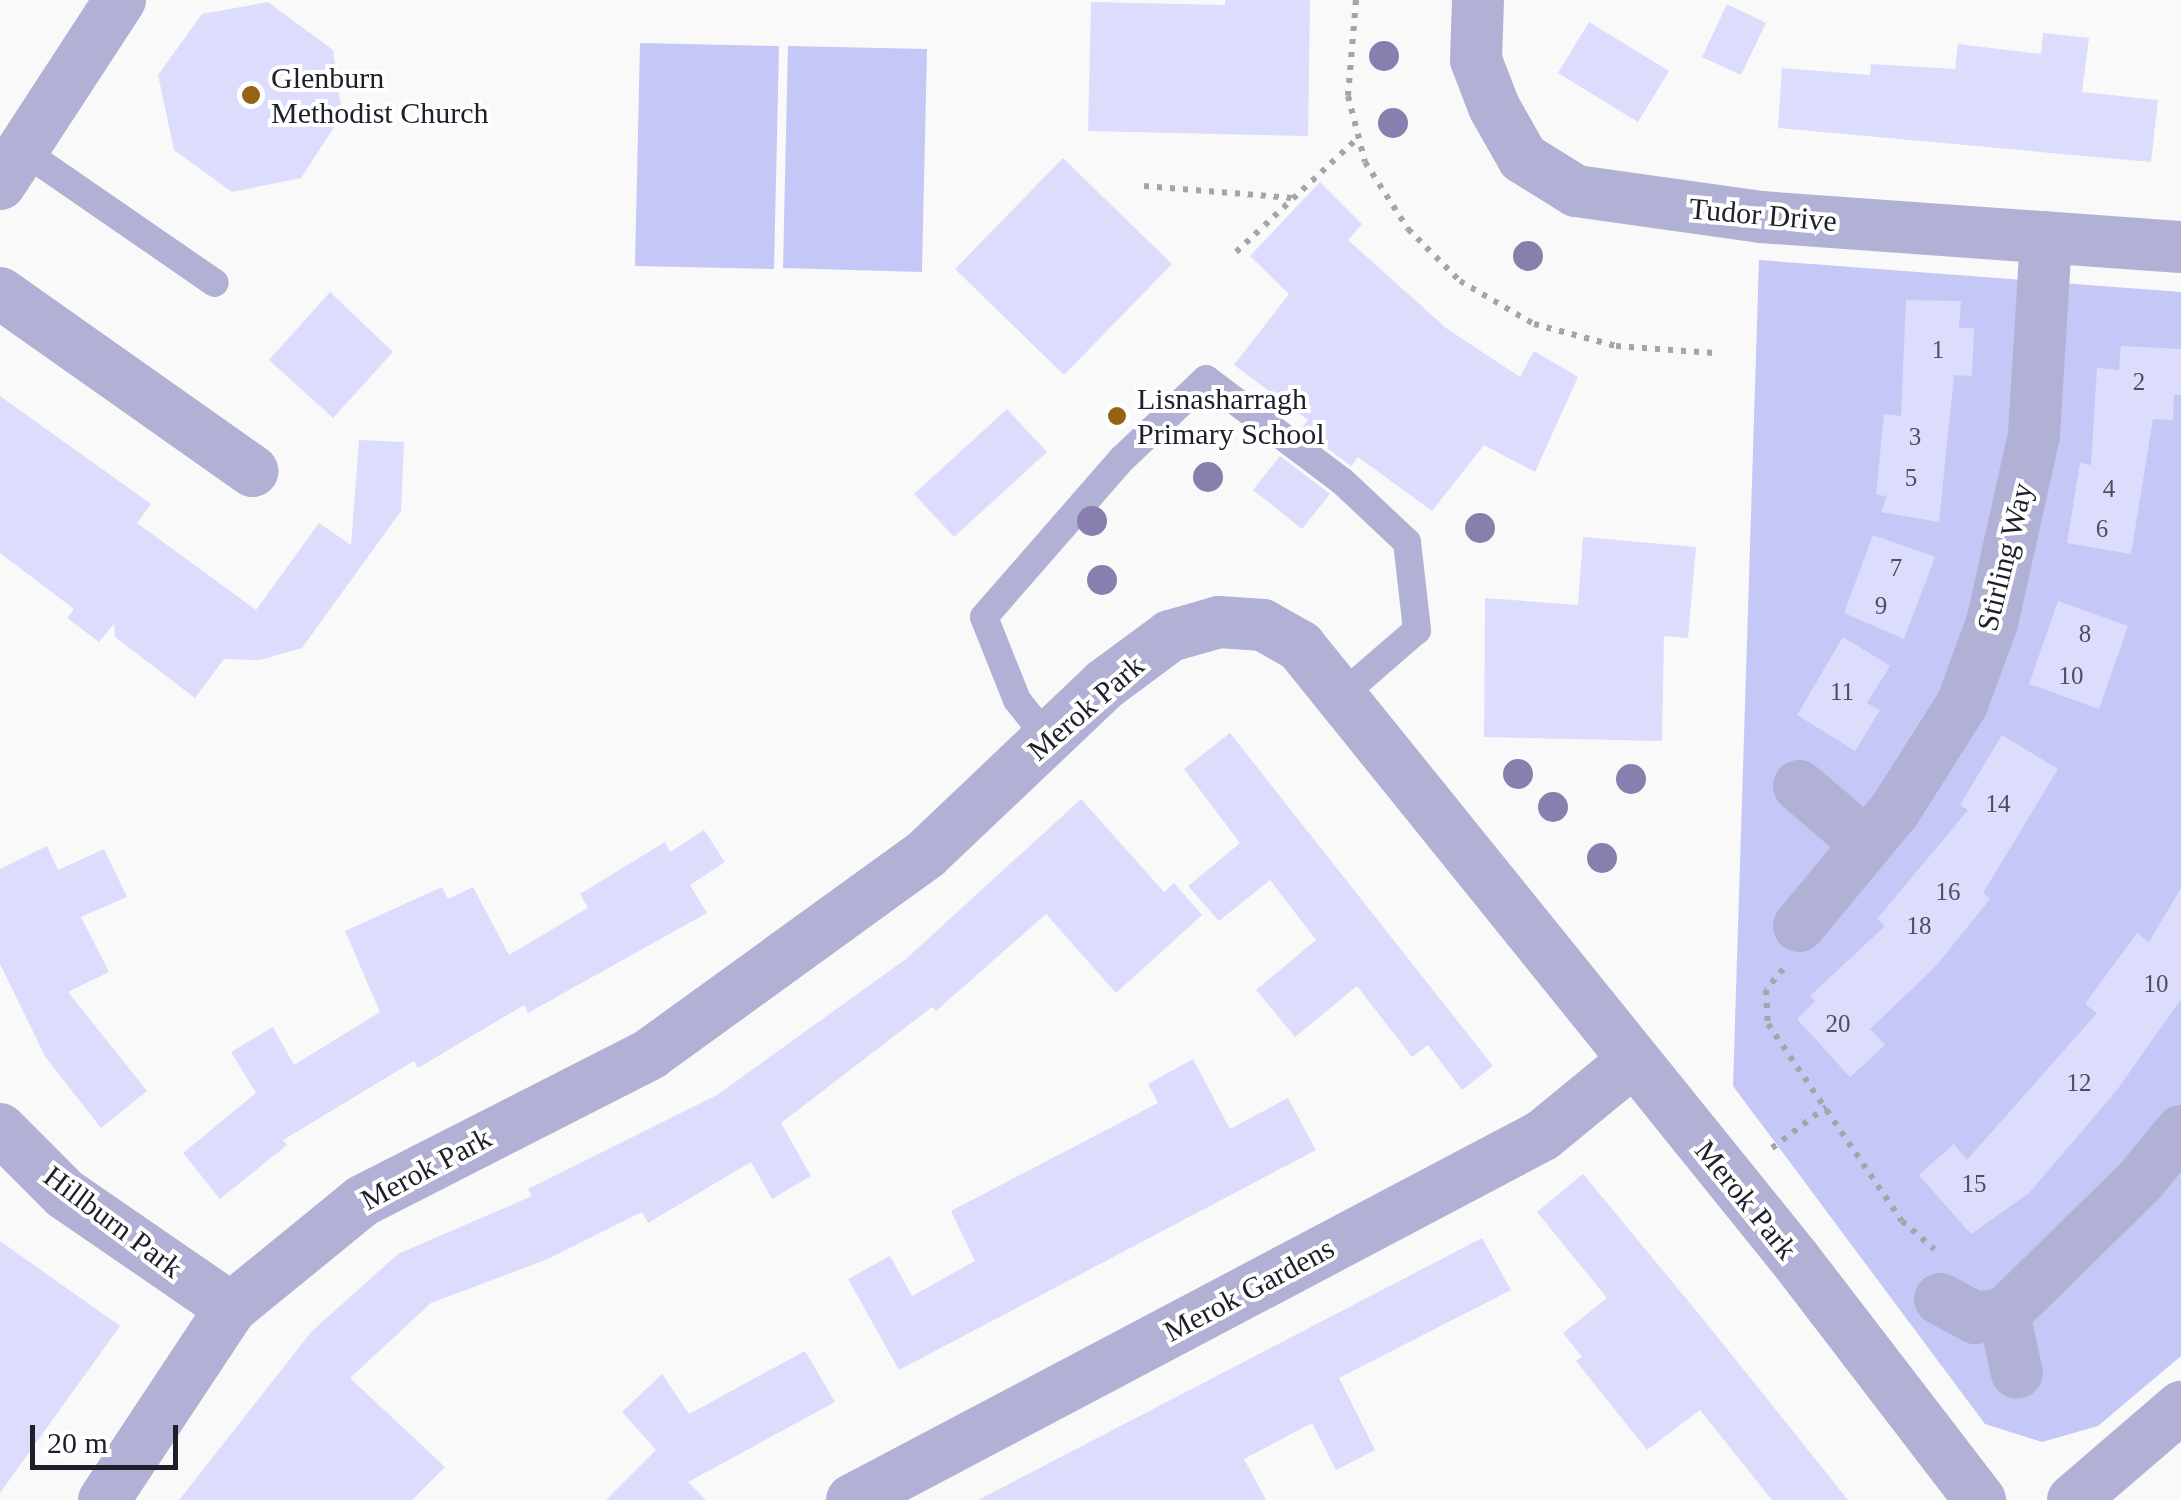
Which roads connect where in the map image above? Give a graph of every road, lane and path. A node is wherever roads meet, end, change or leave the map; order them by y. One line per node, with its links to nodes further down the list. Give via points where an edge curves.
1 (120, 0): 5 (street)
2 (1356, 0): 4 (path, via 1348,96)
3 (1478, 0): 8 (street, Tudor Drive, via 1476,60 1494,107 1523,158 1576,192 1761,217)
4 (1359, 138): 7 (path); 13 (path, via 1365,162 1408,229 1460,280 1534,324 1616,346)
5 (11, 167): 11 (lane)
6 (1144, 186): 7 (path)
7 (1294, 198): 10 (path)
8 (2046, 237): 9 (street, Tudor Drive); 18 (street, Stirling Way, via 2034,435 1992,623 1962,704)
9 (2181, 247)
10 (1236, 252)
11 (215, 283)
12 (0, 292): 14 (street)
13 (1714, 352)
14 (252, 471)
15 (1342, 695): 16 (street, Merok Park, via 1300,646 1263,624 1219,622 1170,636 1105,684); 16 (lane, via 1417,630 1407,542 1342,481 1206,379 1122,459 984,617 1016,700); 20 (street, Merok Park)
16 (1048, 739): 26 (street, Merok Park, via 926,854 650,1054 362,1200)
17 (1798, 786): 18 (street)
18 (1867, 844): 19 (street, Stirling Way)
19 (1799, 926): 21 (path, via 1764,1004 1768,1024)
20 (1633, 1060): 24 (street, Merok Park); 31 (street, Merok Gardens, via 1543,1135)
21 (1826, 1107): 24 (path); 25 (path, via 1902,1221 1938,1252)
22 (0, 1129): 26 (street, Hillburn Park, via 65,1194)
23 (2181, 1132): 27 (street)
24 (1730, 1180): 32 (street, Merok Park)
25 (1940, 1299): 27 (street, via 1975,1318)
26 (231, 1308): 30 (street, Merok Park)
27 (2004, 1314): 28 (street)
28 (2016, 1373)
29 (2181, 1407): 33 (street)
30 (104, 1500)
31 (852, 1500)
32 (1980, 1500)
33 (2073, 1500)

